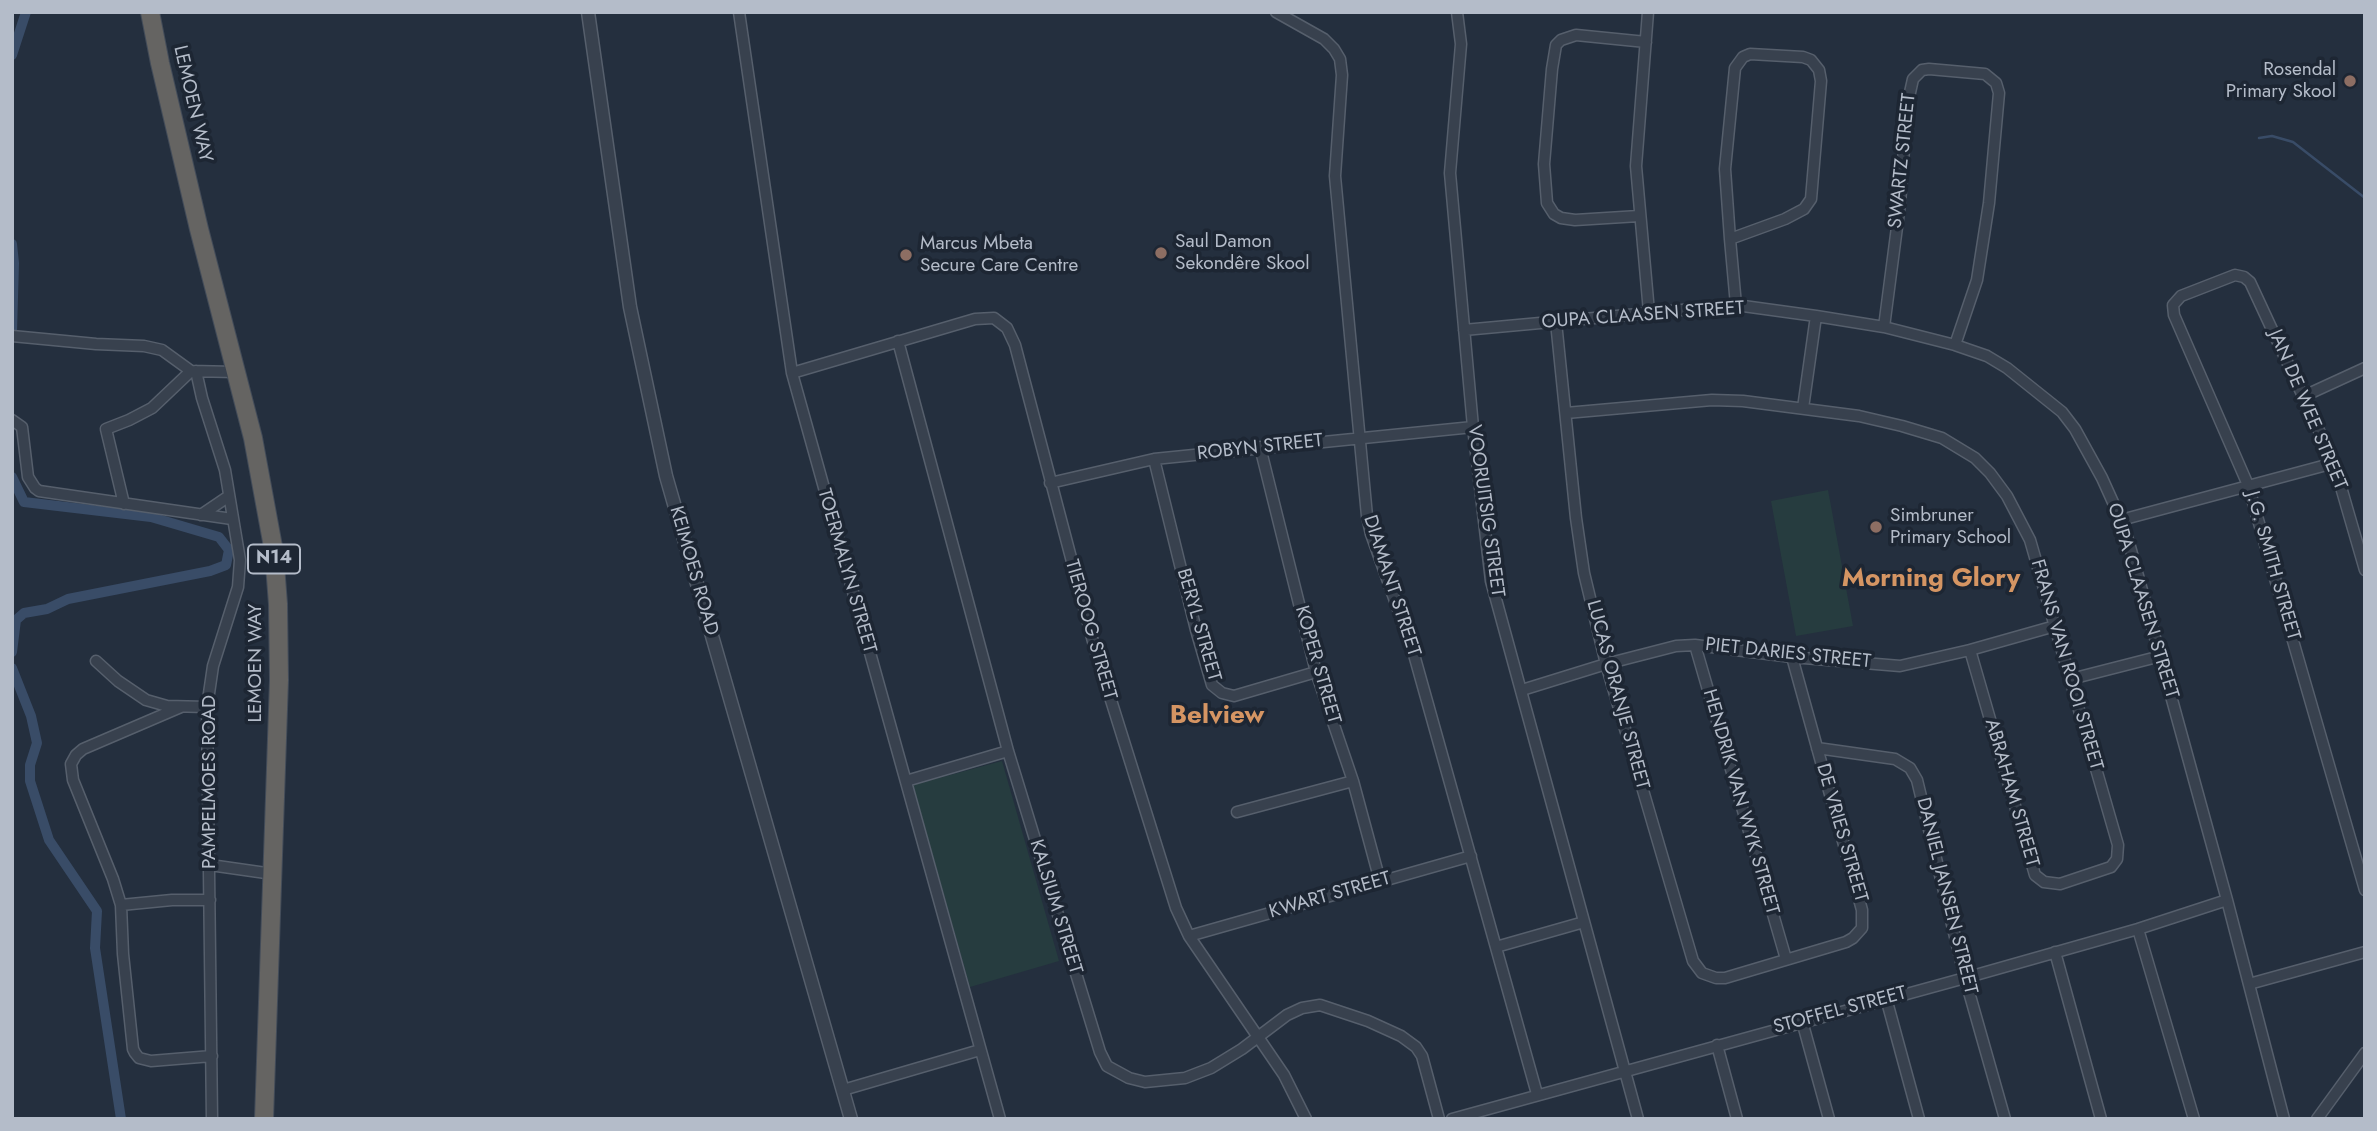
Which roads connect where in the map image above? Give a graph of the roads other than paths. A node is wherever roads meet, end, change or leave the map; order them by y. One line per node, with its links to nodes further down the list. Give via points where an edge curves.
1 (150, 12): 22 (highway, LEMOEN WAY / N14)
2 (588, 12): 84 (street, KEIMOES ROAD, via 630,306 666,476)
3 (739, 12): 23 (street, TOERMALYN STREET)
4 (1276, 12): 29 (street, DIAMANT STREET, via 1324,39 1341,63 1335,176)
5 (1457, 12): 16 (street, VOORUITSIG STREET, via 1461,44 1450,173)
6 (1648, 12): 7 (street)
7 (1646, 42): 8 (street, via 1636,166); 8 (street, via 1576,35 1556,45 1544,164 1547,203 1553,215 1575,220)
8 (1639, 216): 12 (street)
9 (1730, 239): 9 (street, via 1725,169 1735,68 1750,54 1811,60 1821,80 1811,199 1804,209 1785,219); 11 (street)
10 (2223, 279): 24 (street, JAN DE WEE STREET, via 2239,275 2250,282); 34 (street, J.G. SMITH STREET, via 2181,296 2172,310)
11 (1736, 305): 12 (street, OUPA CLAASEN STREET); 13 (street, OUPA CLAASEN STREET)
12 (1649, 312): 14 (street, OUPA CLAASEN STREET)
13 (1816, 316): 15 (street, OUPA CLAASEN STREET); 25 (street)
14 (1556, 323): 16 (street, OUPA CLAASEN STREET); 26 (street, LUCAS ORANJE STREET)
15 (1884, 327): 19 (street, OUPA CLAASEN STREET); 19 (street, SWARTZ STREET, via 1913,79 1929,69 1977,73 1992,78 2000,93 1981,262)
16 (1464, 330): 28 (street, VOORUITSIG STREET)
17 (12, 336): 21 (street, via 153,347)
18 (898, 341): 23 (street, TIEROOG STREET); 33 (street, TIEROOG STREET, via 975,318 994,318 1004,324 1015,345); 54 (street, KALSIUM STREET)
19 (1955, 345): 39 (street, OUPA CLAASEN STREET, via 2007,368 2062,412 2087,449)
20 (2365, 368): 24 (street)
21 (193, 371): 22 (street); 35 (street, PAMPELMOES ROAD, via 222,457); 36 (street, via 152,408 106,429)
22 (235, 372): 61 (highway, LEMOEN WAY / N14, via 262,480 278,604)
23 (792, 373): 55 (street, TOERMALYN STREET)
24 (2304, 396): 32 (street, JAN DE WEE STREET)
25 (1803, 408): 26 (street, FRANS VAN ROOI STREET, via 1730,400); 41 (street, FRANS VAN ROOI STREET, via 1913,429 1975,458 1990,472 2030,540)
26 (1566, 412): 47 (street, LUCAS ORANJE STREET, via 1581,558)
27 (12, 420): 36 (street, via 21,426 28,477 35,488)
28 (1473, 427): 29 (street, ROBYN STREET); 50 (street, VOORUITSIG STREET, via 1491,581)
29 (1359, 438): 30 (street, ROBYN STREET); 59 (street, DIAMANT STREET, via 1371,534 1406,628)
30 (1260, 447): 31 (street, ROBYN STREET); 48 (street, KOPER STREET)
31 (1154, 459): 33 (street, ROBYN STREET); 48 (street, BERYL STREET, via 1212,685 1222,694 1234,696)
32 (2334, 463): 34 (street); 40 (street, JAN DE WEE STREET)
33 (1050, 483): 69 (street, TIEROOG STREET, via 1111,706)
34 (2248, 485): 39 (street); 63 (street, J.G. SMITH STREET)
35 (229, 496): 37 (street); 38 (street, PAMPELMOES ROAD)
36 (124, 504): 37 (street)
37 (201, 515): 38 (street)
38 (232, 519): 52 (street, PAMPELMOES ROAD, via 240,560 238,586 213,666)
39 (2121, 520): 44 (street, OUPA CLAASEN STREET)
40 (2365, 570)
41 (2055, 626): 43 (street, PIET DARIES STREET); 49 (street, FRANS VAN ROOI STREET)
42 (1695, 645): 45 (street, PIET DARIES STREET); 47 (street, PIET DARIES STREET); 73 (street, HENDRIK VAN WYK STREET)
43 (1970, 650): 45 (street, PIET DARIES STREET, via 1900,666); 58 (street, ABRAHAM STREET, via 2035,875 2044,882 2060,884 2106,870 2118,859)
44 (2161, 656): 49 (street); 65 (street, OUPA CLAASEN STREET)
45 (1792, 657): 53 (street, DE VRIES STREET)
46 (96, 661): 51 (street, via 146,700)
47 (1606, 664): 50 (street, PIET DARIES STREET); 73 (street, LUCAS ORANJE STREET, via 1695,966 1702,973 1726,978)
48 (1316, 672): 56 (street, KOPER STREET)
49 (2071, 679): 58 (street, FRANS VAN ROOI STREET)
50 (1522, 690): 67 (street, VOORUITSIG STREET)
51 (181, 707): 52 (street); 66 (street, via 83,749 71,764)
52 (207, 707): 60 (street, PAMPELMOES ROAD)
53 (1817, 748): 73 (street, DE VRIES STREET, via 1863,919 1853,938); 74 (street, DANIEL JANSEN STREET, via 1888,757 1910,768 1917,780)
54 (1008, 751): 55 (street); 78 (street, KALSIUM STREET, via 1107,1066 1144,1082 1185,1078 1211,1068)
55 (906, 781): 80 (street, TOERMALYN STREET)
56 (1353, 782): 57 (street); 62 (street, KOPER STREET)
57 (1237, 812)
58 (2118, 845)
59 (1471, 856): 62 (street, KWART STREET); 70 (street, DIAMANT STREET)
60 (211, 865): 61 (street); 64 (street, PAMPELMOES ROAD)
61 (273, 874): 87 (highway, LEMOEN WAY / N14)
62 (1380, 881): 69 (street, KWART STREET)
63 (2365, 890)
64 (209, 900): 66 (street); 82 (street, PAMPELMOES ROAD)
65 (2227, 900): 68 (street, STOFFEL STREET); 75 (street, OUPA CLAASEN STREET)
66 (121, 905): 82 (street, via 135,1054 151,1061)
67 (1584, 922): 70 (street); 83 (street, VOORUITSIG STREET)
68 (2138, 929): 72 (street, STOFFEL STREET); 99 (street)
69 (1189, 936): 78 (street, TIEROOG STREET)
70 (1496, 947): 85 (street, DIAMANT STREET)
71 (2365, 951): 75 (street)
72 (2055, 952): 74 (street, STOFFEL STREET); 98 (street)
73 (1786, 959)
74 (1965, 978): 76 (street, STOFFEL STREET); 97 (street, DANIEL JANSEN STREET)
75 (2249, 984): 100 (street, OUPA CLAASEN STREET)
76 (1886, 998): 77 (street, STOFFEL STREET); 96 (street)
77 (1802, 1021): 79 (street, STOFFEL STREET); 95 (street)
78 (1257, 1037): 90 (street, TIEROOG STREET, via 1284,1075); 91 (street, KALSIUM STREET, via 1287,1015 1315,1004 1379,1026 1419,1051)
79 (1717, 1045): 83 (street, STOFFEL STREET); 94 (street)
80 (980, 1050): 84 (street); 89 (street, TOERMALYN STREET)
81 (2365, 1053): 101 (street)
82 (212, 1056): 86 (street, PAMPELMOES ROAD)
83 (1625, 1070): 85 (street, STOFFEL STREET); 93 (street, VOORUITSIG STREET)
84 (843, 1090): 88 (street, KEIMOES ROAD)
85 (1537, 1094): 92 (street, STOFFEL STREET)
86 (212, 1119)
87 (264, 1119)
88 (851, 1119)
89 (1000, 1119)
90 (1306, 1119)
91 (1439, 1119)
92 (1452, 1119)
93 (1638, 1119)
94 (1737, 1119)
95 (1829, 1119)
96 (1920, 1119)
97 (2005, 1119)
98 (2101, 1119)
99 (2194, 1119)
100 (2284, 1119)
101 (2317, 1119)

